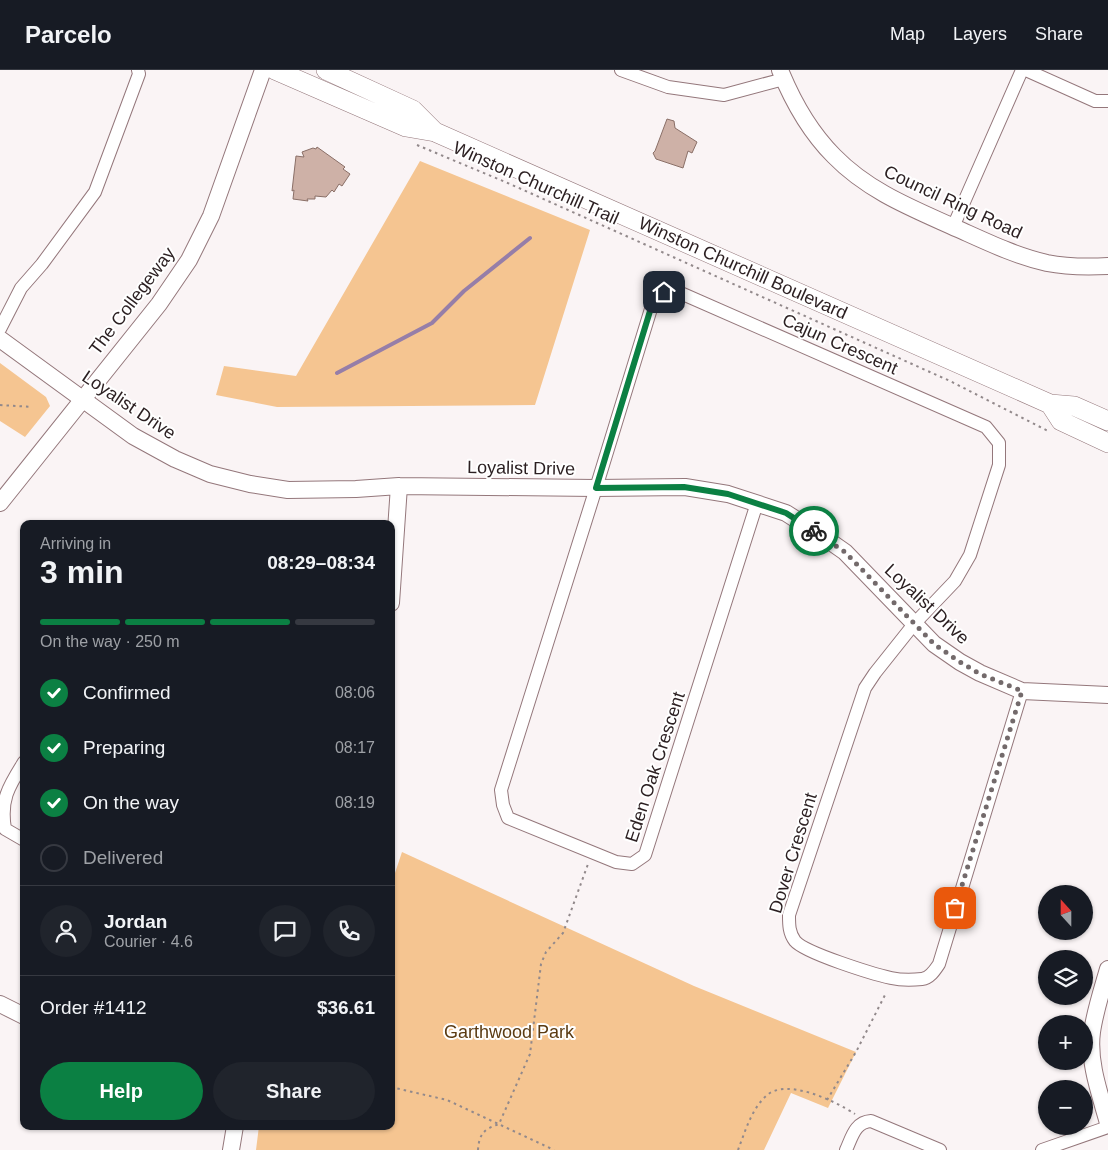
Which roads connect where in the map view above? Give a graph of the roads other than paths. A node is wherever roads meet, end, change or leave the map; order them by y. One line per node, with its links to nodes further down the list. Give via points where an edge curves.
1 (138, 70): 12 (street, via 95,192 21,288)
2 (263, 70): 14 (street, The Collegeway, via 211,216 189,260)
3 (275, 70): 9 (main road, Winston Churchill Boulevard, via 406,127)
4 (326, 70): 9 (main road, Winston Churchill Boulevard, via 413,110)
5 (621, 70): 7 (street, via 668,87 724,96)
6 (1024, 70): 8 (street, via 1095,101); 10 (street)
7 (782, 75): 10 (street, Council Ring Road, via 808,125 848,169 875,190)
8 (1108, 101)
9 (435, 132): 15 (main road, Winston Churchill Boulevard)
10 (953, 226): 11 (street, Council Ring Road, via 1026,258 1070,266)
11 (1108, 266)
12 (0, 329)
13 (0, 339): 14 (street, Loyalist Drive)
14 (83, 400): 18 (street, Loyalist Drive, via 133,436 210,474 288,490); 20 (street, The Collegeway)
15 (1050, 404): 16 (main road, Winston Churchill Boulevard, via 1074,406); 17 (main road, Winston Churchill Boulevard, via 1061,421)
16 (1108, 421)
17 (1108, 443)
18 (399, 486): 19 (street, Loyalist Drive); 22 (street)
19 (596, 488): 21 (street, Loyalist Drive, via 684,487 728,494); 21 (street, Eden Oak Crescent, via 501,790 508,818 616,862 632,864 645,855); 23 (street, Cajun Crescent, via 654,298 664,292 676,291 986,427 999,443 1000,465 970,555 955,581)
20 (0, 503)
21 (757, 503): 23 (street, Loyalist Drive, via 786,513 845,552)
22 (395, 544)
23 (914, 624): 24 (street, Loyalist Drive, via 934,644 960,662); 24 (street, Dover Crescent, via 865,688 789,915 788,928 795,941 803,947 848,966 893,978 924,979 933,973)
24 (1022, 691): 25 (street, Loyalist Drive)
25 (1108, 695)
26 (20, 769): 27 (street, via 5,794 2,815 4,829)
27 (20, 838)
28 (1108, 969): 31 (street, via 1092,1034 1094,1070)
29 (0, 1004): 30 (street)
30 (20, 1014)
31 (1108, 1123)
32 (1108, 1127): 37 (street)
33 (233, 1130): 34 (street)
34 (230, 1150)
35 (846, 1150): 36 (street, via 855,1131 864,1122 879,1123)
36 (940, 1150)
37 (1042, 1150)

